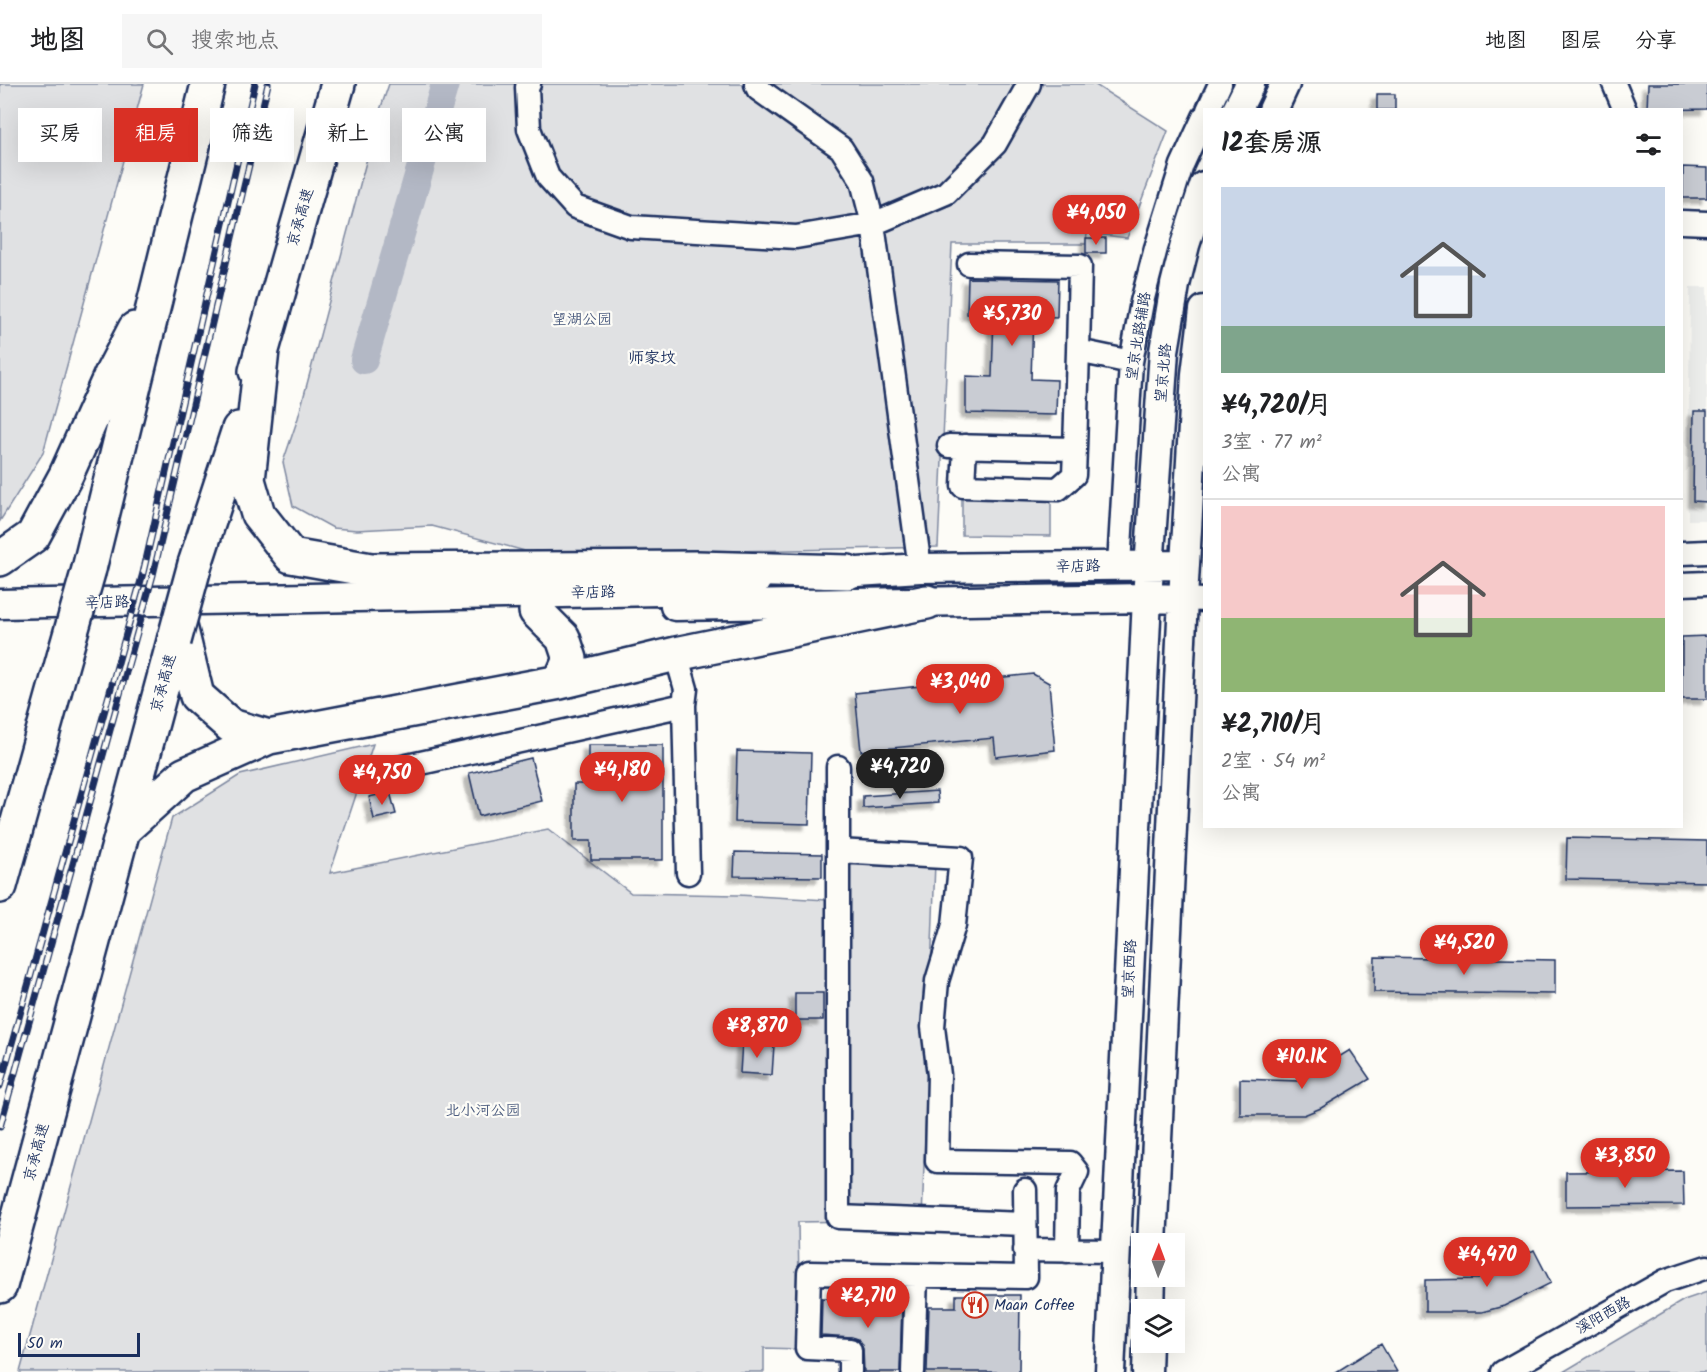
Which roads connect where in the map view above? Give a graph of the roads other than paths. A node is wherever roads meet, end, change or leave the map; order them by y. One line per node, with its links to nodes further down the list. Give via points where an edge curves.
1 (208, 84): 20 (highway)
2 (338, 84): 22 (highway, 京承高速)
3 (529, 84): 18 (street, via 529,129 548,177 575,207 631,227 796,237)
4 (756, 84): 18 (street, via 758,90 841,148 862,181)
5 (1029, 84): 18 (street, via 995,144 946,193)
6 (1220, 84): 10 (street)
7 (1250, 84): 11 (main road)
8 (1285, 84): 12 (main road)
9 (1614, 84): 13 (street)
10 (1209, 108)
11 (1238, 108)
12 (1274, 108)
13 (1624, 108)
14 (1203, 119): 24 (street, 望京北路辅路, via 1182,165 1156,248)
15 (1203, 189): 29 (main road, 望京北路, via 1175,285 1164,351)
16 (1683, 222): 17 (street)
17 (1707, 223)
18 (873, 224): 32 (street)
19 (969, 264): 23 (street, via 1080,266)
20 (160, 282): 28 (highway, via 33,536); 52 (highway, bridge, via 89,568)
21 (1203, 318): 30 (main road, via 1197,364)
22 (262, 350): 33 (highway, via 248,480 258,514 291,556 371,570 697,568); 42 (highway, 京承高速, bridge)
23 (1078, 351): 24 (street); 25 (street)
24 (1131, 362): 31 (street, 望京北路辅路)
25 (1076, 448): 25 (street, via 957,446 963,486 1058,489 1074,475)
26 (1707, 552): 27 (street)
27 (1683, 553)
28 (0, 559)
29 (1150, 565): 30 (main road, 辛店路); 31 (main road, 辛店路); 36 (main road, 望京西路)
30 (1195, 565): 37 (main road)
31 (1119, 566): 32 (main road, 辛店路)
32 (920, 568): 33 (main road, 辛店路)
33 (848, 572): 39 (main road, 辛店路, via 660,591)
34 (1707, 583): 35 (street)
35 (1683, 584)
36 (1148, 598): 37 (main road, 辛店路); 38 (main road, 辛店路); 58 (main road, 望京西路)
37 (1194, 599): 55 (main road)
38 (927, 602): 40 (main road, 辛店路); 43 (highway)
39 (0, 604)
40 (536, 611): 41 (main road, 辛店路); 44 (highway, via 563,638 570,659)
41 (0, 621)
42 (176, 632): 46 (highway, via 196,696 231,726); 49 (highway, 京承高速)
43 (676, 654): 44 (highway); 45 (street, via 686,689)
44 (560, 682): 46 (highway)
45 (684, 705): 48 (street); 51 (street)
46 (269, 737): 49 (highway, via 184,775)
47 (838, 767): 50 (street)
48 (357, 777)
49 (123, 830): 61 (highway, 京承高速)
50 (838, 851): 54 (street, via 838,1217); 57 (street, via 961,858 954,925 937,981 933,1027 939,1075 937,1161 1070,1163 1077,1172 1068,1191)
51 (688, 873)
52 (0, 886)
53 (1025, 1190): 54 (street)
54 (1025, 1224): 56 (street)
55 (1153, 1233)
56 (1025, 1250): 57 (street); 60 (street, via 1026,1277)
57 (1067, 1251): 58 (street)
58 (1115, 1251): 65 (main road, 望京西路)
59 (1707, 1267): 67 (street, 溪阳西路, via 1665,1281)
60 (916, 1275): 63 (street, via 809,1273 807,1348 850,1350); 64 (street)
61 (0, 1286)
62 (1148, 1353): 66 (main road)
63 (850, 1372)
64 (913, 1372)
65 (1110, 1372)
66 (1147, 1372)
67 (1503, 1372)

